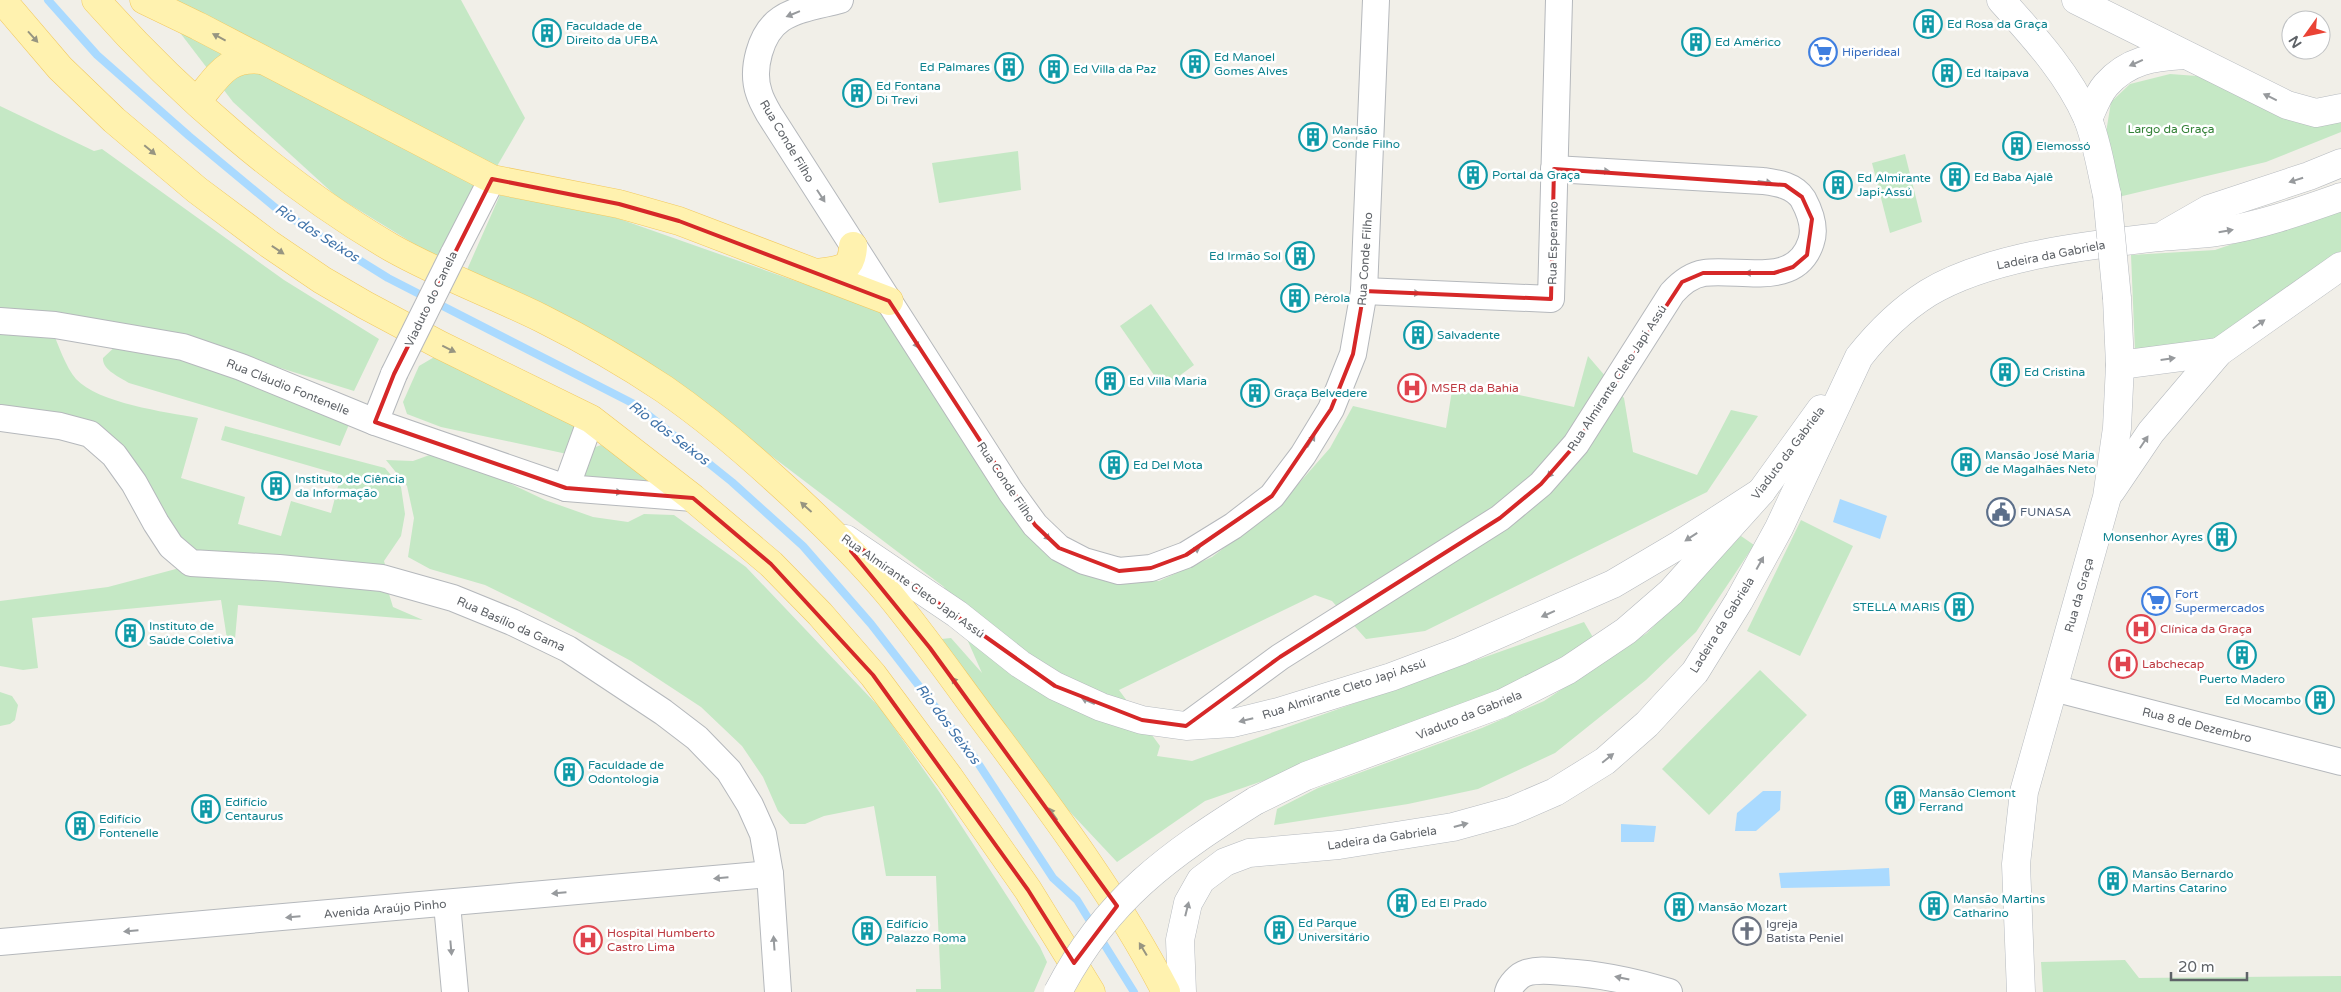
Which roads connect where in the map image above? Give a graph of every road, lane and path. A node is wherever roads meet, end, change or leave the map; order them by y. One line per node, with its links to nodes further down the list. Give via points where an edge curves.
1 (2, 0): 29 (main road, one-way to 29, via 60,68 114,120 197,190 269,244 365,305)
2 (96, 0): 11 (main road, via 149,56)
3 (144, 0): 10 (main road, one-way to 3)
4 (840, 0): 19 (street, Rua Conde Filho, one-way to 19, via 781,19 770,30 761,48 756,70 758,92 768,114)
5 (1376, 0): 22 (street, Rua Conde Filho)
6 (1559, 0): 15 (street, Rua Esperanto)
7 (2001, 0): 13 (main road, via 2062,73)
8 (2076, 0): 9 (main road)
9 (2184, 54): 12 (main road, one-way to 9, via 2316,113 2287,105); 13 (main road, one-way to 13, via 2148,58 2125,68 2106,85)
10 (262, 60): 11 (main road, via 247,58 234,62 225,68); 16 (main road)
11 (198, 101): 35 (main road, one-way to 11, via 723,432 664,389 540,318 394,249 276,170)
12 (2341, 108)
13 (2088, 119): 27 (main road, Rua da Graça, bridge, via 2107,195)
14 (2341, 163): 18 (main road, Ladeira da Gabriela, one-way to 18, via 2209,209)
15 (1554, 169): 22 (street, Rua Esperanto, one-way to 15, via 1551,299); 37 (street, Rua Almirante Cleto Japi Assú, one-way to 37, via 1786,185 1802,197 1812,219 1812,238 1807,256 1793,267 1774,273 1703,273 1682,282 1576,444 1541,484 1500,518 1280,657)
16 (492, 179): 21 (main road, via 619,204 679,221); 30 (street, Viaduto do Canela, bridge, via 394,374)
17 (2341, 197): 18 (main road, Ladeira da Gabriela, one-way to 17, via 2247,227)
18 (2160, 237): 26 (main road, Ladeira da Gabriela, via 2028,258 1958,279 1928,293 1901,314 1877,334)
19 (854, 246): 21 (main road, via 848,266); 23 (street, Rua Conde Filho)
20 (2341, 266): 25 (main road, one-way to 20)
21 (817, 273): 23 (main road)
22 (1364, 291): 23 (street, Rua Conde Filho, one-way to 22, via 1035,525 1059,548 1084,561 1119,571 1151,568 1186,556 1234,526 1272,496 1331,409 1353,354)
23 (889, 301)
24 (0, 321): 30 (street, Rua Cláudio Fontenelle, via 55,325 183,347 240,366)
25 (2219, 352): 27 (main road, one-way to 25); 33 (main road, one-way to 25, via 2150,432)
26 (1859, 357): 32 (main road, Viaduto da Gabriela); 47 (main road, Ladeira da Gabriela, one-way to 26, via 1180,940 1188,903 1200,880 1225,862 1249,853 1339,845 1453,827 1510,811 1555,792 1605,762 1647,724 1695,672 1739,600 1779,528)
27 (2120, 365): 33 (main road, Rua da Graça, via 2117,428)
28 (0, 418): 39 (street, Rua Basílio da Gama, via 60,426 90,434 114,455 171,546 191,563 382,578 452,598 568,649 663,712 729,771 763,834)
29 (591, 419): 31 (street); 34 (main road)
30 (375, 422): 31 (street, Rua Cláudio Fontenelle)
31 (566, 488): 34 (street, Rua Cláudio Fontenelle, one-way to 34)
32 (1761, 492): 37 (main road, Rua Almirante Cleto Japi Assú, one-way to 37, via 1613,584 1460,651 1391,677 1278,712 1233,723); 44 (main road, Viaduto da Gabriela, bridge, via 1671,592 1626,631 1568,670 1503,703 1306,776 1255,801 1204,833 1162,863 1129,893 1098,927)
33 (2107, 497): 36 (main road, Rua da Graça)
34 (693, 498): 45 (main road, via 771,564 873,675 1028,890)
35 (830, 528): 37 (main road, Rua Almirante Cleto Japi Assú, one-way to 35, via 1142,720 1102,708 1056,686 1020,664 957,614); 46 (main road, one-way to 35, via 1109,894 1048,806 890,595)
36 (2053, 688): 38 (street, Rua 8 de Dezembro); 50 (main road, Rua da Graça, via 2024,792 2016,864)
37 (1186, 726)
38 (2341, 762)
39 (770, 874): 40 (street, Avenida Araújo Pinho, one-way to 40); 43 (street, Rua Basílio da Gama, one-way to 39)
40 (447, 904): 41 (street, Avenida Araújo Pinho, one-way to 41); 42 (street, one-way to 42)
41 (0, 942)
42 (455, 992)
43 (778, 992)
44 (1058, 992)
45 (1092, 992)
46 (1166, 992)
47 (1182, 992)
48 (1508, 992): 49 (street, one-way to 48, via 1597,974 1539,970 1523,974)
49 (1669, 992)
50 (2021, 992)

